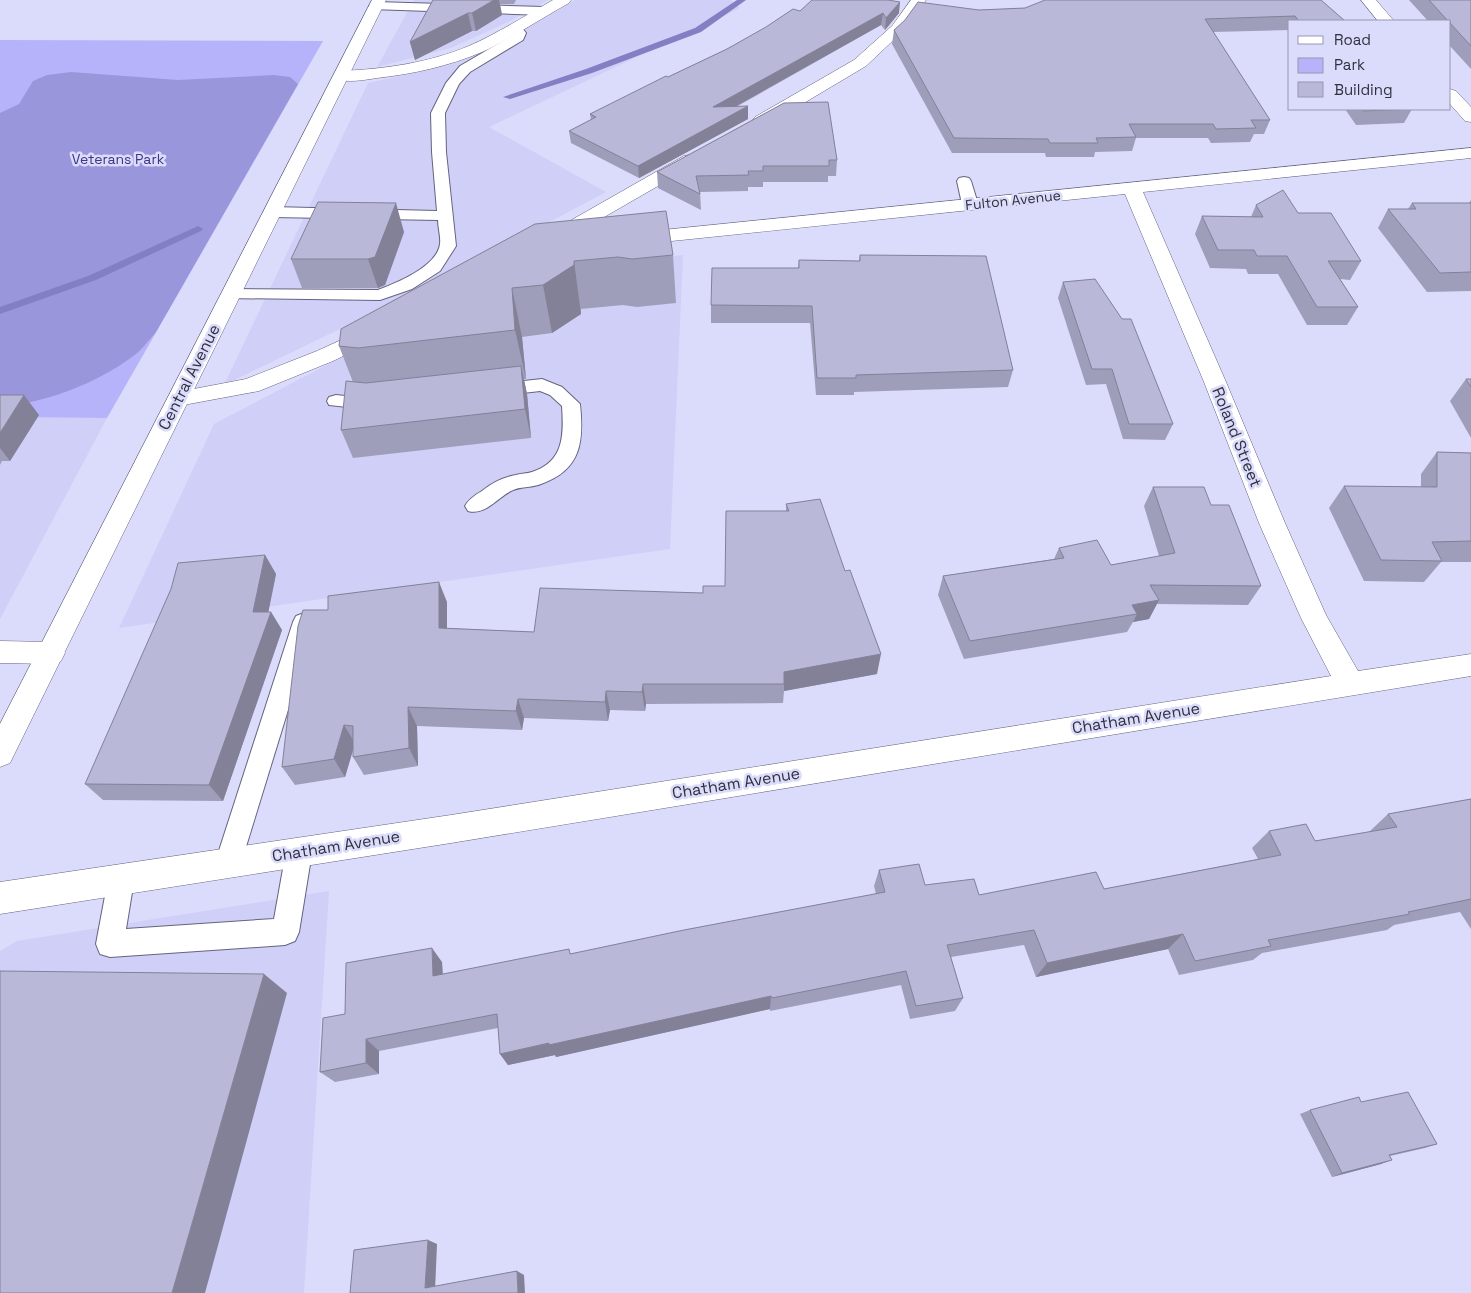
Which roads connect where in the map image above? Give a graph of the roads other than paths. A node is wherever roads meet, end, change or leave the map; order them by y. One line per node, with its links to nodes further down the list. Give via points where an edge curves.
1 (564, 0): 5 (street)
2 (919, 0): 11 (street, via 898,29 860,63)
3 (1368, 0): 6 (street)
4 (377, 3): 5 (lane); 8 (street, Central Avenue)
5 (544, 11): 7 (street)
6 (1385, 20)
7 (515, 27): 8 (street, via 474,49 428,65 380,74); 18 (lane, via 519,37 465,69 453,83 438,113)
8 (340, 76): 17 (street, Central Avenue)
9 (1451, 95): 10 (street)
10 (1471, 117)
11 (744, 130)
12 (703, 153): 19 (street, via 546,242)
13 (1471, 153): 15 (street, Fulton Avenue)
14 (964, 181): 16 (lane)
15 (1132, 188): 16 (street, Fulton Avenue); 32 (street, Roland Street, via 1314,618)
16 (970, 204): 20 (street, Fulton Avenue)
17 (272, 212): 18 (lane); 21 (street, Central Avenue)
18 (445, 216): 21 (lane, via 448,246 440,272 406,285 397,296)
19 (582, 240)
20 (617, 240)
21 (231, 294): 24 (street, Central Avenue)
22 (391, 323): 24 (street, via 325,356 251,386)
23 (481, 391): 27 (lane, via 542,385 556,390 571,404 574,429 572,447 563,462 532,480 511,483)
24 (178, 399): 30 (street, Central Avenue)
25 (336, 401): 26 (lane, via 361,404)
26 (392, 402)
27 (475, 506)
28 (306, 614): 35 (lane)
29 (0, 652): 30 (street)
30 (51, 653): 33 (street, Central Avenue)
31 (1471, 664): 32 (street, Chatham Avenue)
32 (1350, 684): 34 (street, Chatham Avenue)
33 (0, 754)
34 (299, 852): 35 (street, Chatham Avenue); 36 (lane, via 285,932 110,944)
35 (228, 863): 36 (street, Chatham Avenue)
36 (121, 880): 37 (street, Chatham Avenue)
37 (0, 898)

